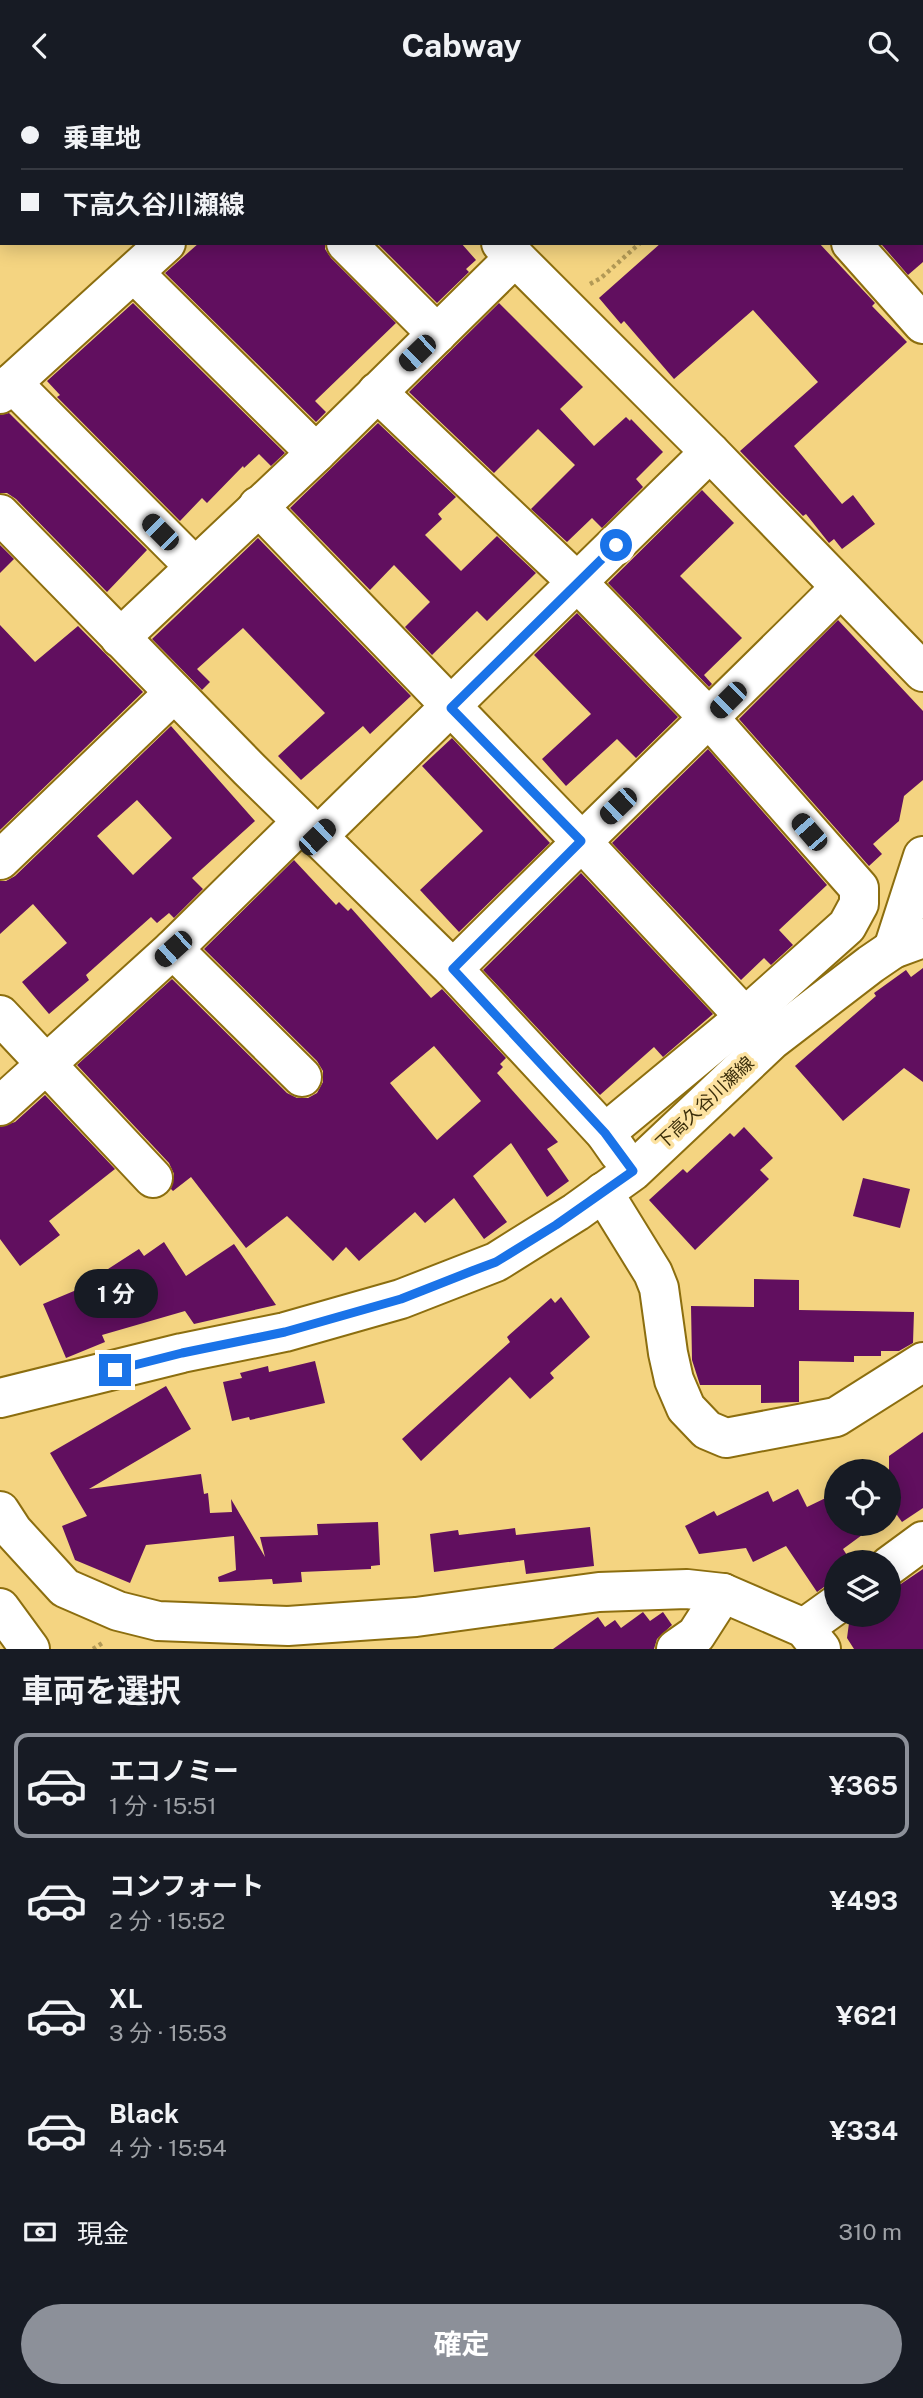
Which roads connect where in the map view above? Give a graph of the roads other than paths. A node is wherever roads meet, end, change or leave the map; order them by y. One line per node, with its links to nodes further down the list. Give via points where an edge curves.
1 (164, 245): 5 (street)
2 (348, 245): 7 (street)
3 (853, 245): 6 (street)
4 (508, 250): 7 (street); 10 (street)
5 (134, 273): 8 (street); 11 (street)
6 (923, 324)
7 (437, 334): 9 (street)
8 (6, 388): 14 (street)
9 (377, 392): 11 (street); 15 (street)
10 (710, 452): 15 (street); 16 (street)
11 (316, 453): 12 (street)
12 (258, 506): 14 (street); 20 (street)
13 (0, 514): 17 (street)
14 (195, 567): 17 (street)
15 (578, 583): 20 (street); 21 (street)
16 (840, 588): 18 (street); 21 (street)
17 (120, 638): 19 (street)
18 (923, 672)
19 (174, 693): 22 (street); 25 (street)
20 (451, 708): 22 (street); 23 (street)
21 (709, 719): 23 (street); 30 (street, via 859,888 859,904 847,926)
22 (310, 830): 27 (street); 28 (street)
23 (581, 841): 28 (street); 30 (street)
24 (923, 856): 26 (street)
25 (0, 860)
26 (908, 944): 30 (street, 下高久谷川瀬線)
27 (173, 949): 31 (street); 32 (street)
28 (453, 969): 34 (street)
29 (0, 1016): 31 (street)
30 (759, 1028): 34 (street); 36 (street, 下高久谷川瀬線)
31 (46, 1065): 33 (street); 35 (street)
32 (302, 1077)
33 (0, 1105)
34 (605, 1133): 36 (street)
35 (153, 1178)
36 (618, 1182): 37 (street, via 659,1288 674,1380 686,1408 707,1430 726,1438 836,1417); 38 (street, 下高久谷川瀬線, via 496,1262 401,1299 285,1332)
37 (923, 1362)
38 (0, 1398)
39 (0, 1511): 46 (street, via 65,1588 118,1611)
40 (923, 1541): 41 (street)
41 (901, 1557)
42 (723, 1593): 44 (street, via 687,1589 599,1592); 47 (street); 50 (street, via 696,1635)
43 (0, 1608): 48 (street)
44 (416, 1617): 46 (street); 49 (street)
45 (824, 1623): 47 (street)
46 (149, 1635)
47 (813, 1639)
48 (30, 1649)
49 (372, 1649)
50 (676, 1649)

